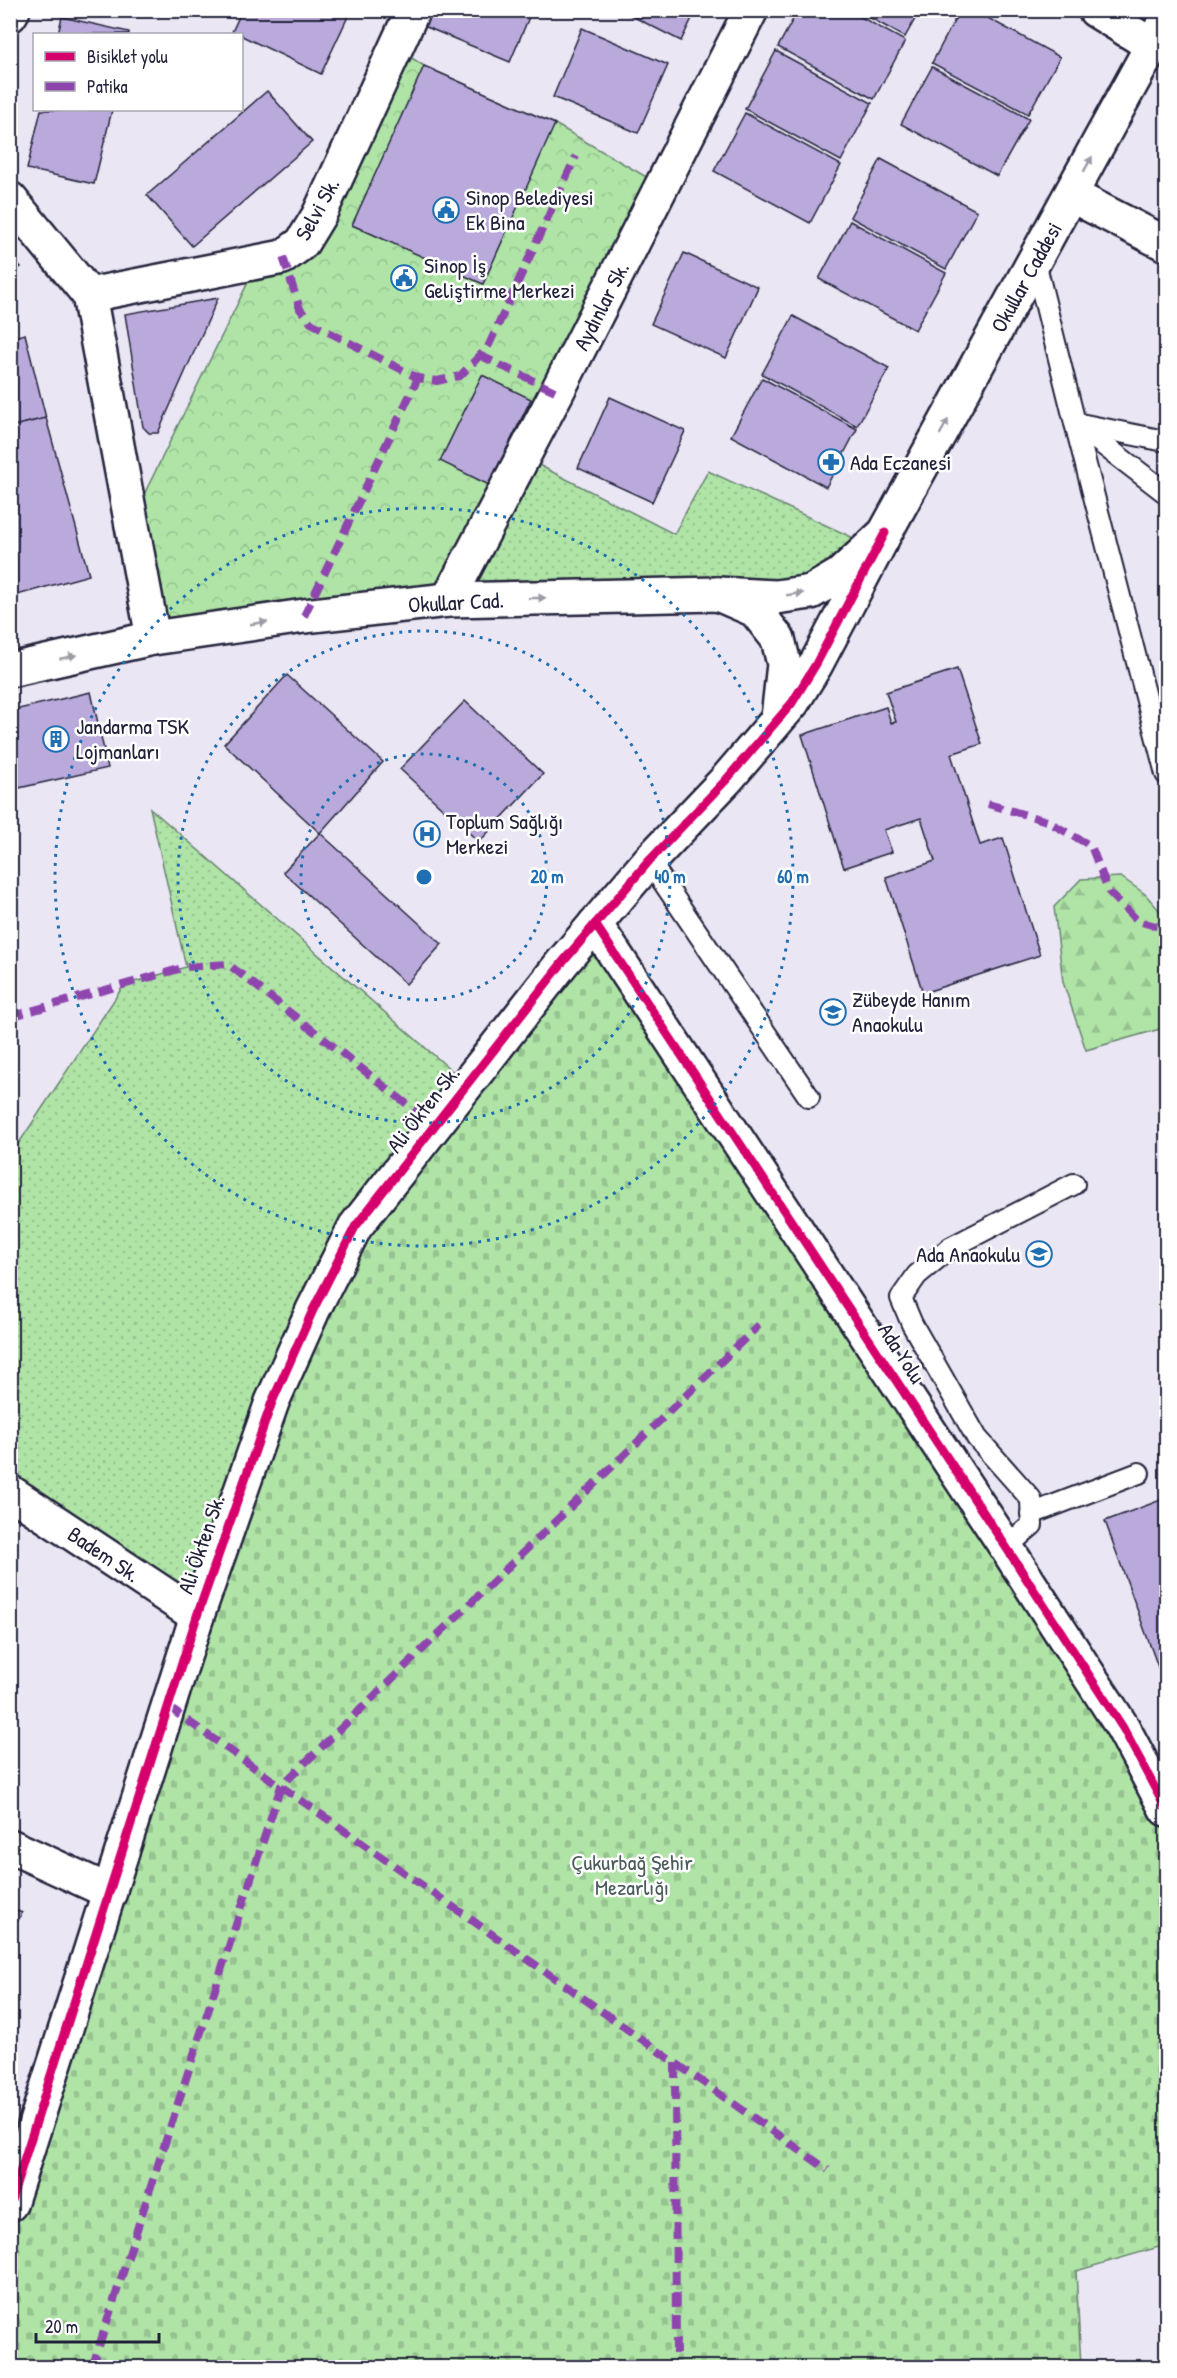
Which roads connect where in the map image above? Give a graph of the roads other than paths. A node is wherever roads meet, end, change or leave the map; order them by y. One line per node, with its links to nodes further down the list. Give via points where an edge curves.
1 (13, 10): 5 (street)
2 (413, 10): 11 (street, Selvi Sk., via 319,215 302,243 283,257)
3 (751, 10): 17 (street, Aydınlar Sk.)
4 (1095, 10): 6 (street)
5 (10, 15)
6 (1160, 33): 7 (street, Okullar Caddesi, one-way to 6)
7 (1071, 195): 9 (street); 10 (street, Okullar Caddesi)
8 (10, 199): 11 (street)
9 (1167, 244)
10 (1035, 262): 12 (lane); 15 (street, Okullar Caddesi, one-way to 10)
11 (89, 295): 18 (street)
12 (1074, 423): 13 (lane); 14 (lane); 21 (lane)
13 (1167, 440)
14 (1167, 493)
15 (885, 533): 16 (street, Okullar Cad., one-way to 15, via 776,597 811,592 840,575); 20 (street, Okullar Caddesi, via 816,664)
16 (718, 594): 17 (street, Okullar Cad., one-way to 16); 20 (street, via 755,610 778,639 784,664)
17 (448, 600): 18 (street, Okullar Cad., one-way to 17)
18 (153, 638): 19 (street, Okullar Cad., one-way to 18)
19 (10, 670)
20 (778, 718): 22 (street, Ali Ökten Sk.)
21 (1167, 774)
22 (649, 861): 23 (street, Ali Ökten Sk.); 24 (lane)
23 (595, 924): 29 (street, Ada Yolu); 30 (street, Ali Ökten Sk., via 355,1227 272,1402)
24 (809, 1097)
25 (1074, 1184): 28 (lane, via 950,1248 917,1275 901,1298 977,1438 1031,1499)
26 (1138, 1473): 28 (lane)
27 (10, 1492): 30 (street, Badem Sk.)
28 (1031, 1514): 29 (lane, via 1032,1525)
29 (1006, 1546): 31 (street, Ada Yolu, via 1123,1728)
30 (197, 1616): 33 (street, Ali Ökten Sk.)
31 (1167, 1809)
32 (10, 1846): 33 (street)
33 (110, 1892): 34 (street, Ali Ökten Sk.)
34 (10, 2204)

